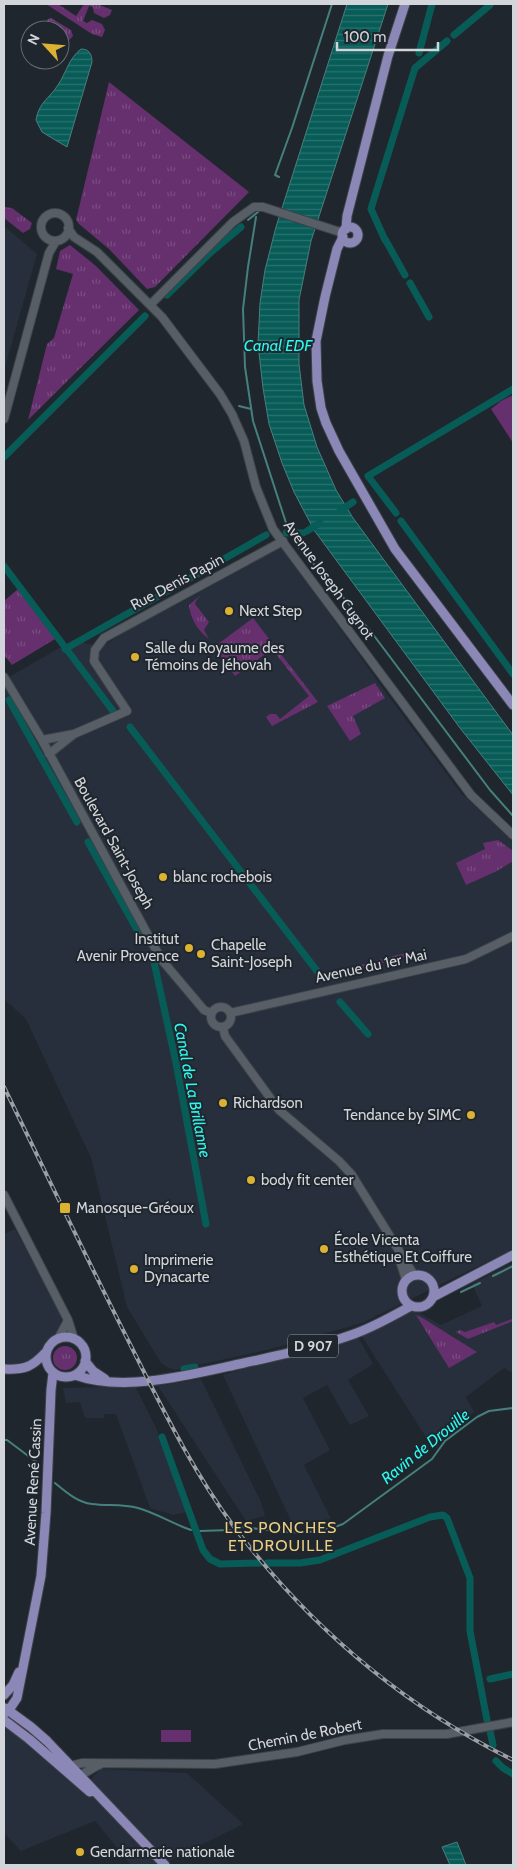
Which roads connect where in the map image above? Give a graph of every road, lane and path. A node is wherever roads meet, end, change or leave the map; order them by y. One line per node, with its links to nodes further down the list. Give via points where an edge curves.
1 (405, 4): 3 (main road, via 353,192 352,214)
2 (68, 228): 4 (street, Avenue Joseph Cugnot); 5 (street, via 64,217 51,214 41,225); 6 (street)
3 (346, 232): 7 (main road, via 347,242); 7 (main road, via 357,232 358,237); 9 (main road, via 338,247); 10 (street, via 256,206 233,222)
4 (74, 237): 6 (street); 10 (street, Avenue Joseph Cugnot, via 97,252)
5 (46, 238): 6 (street); 8 (street)
6 (60, 239): 8 (street)
7 (351, 242): 9 (main road, via 341,253)
8 (49, 253): 11 (street)
9 (330, 277): 14 (main road, via 320,317 315,359 320,400 330,432 394,549)
10 (150, 305): 12 (street, Avenue Joseph Cugnot, via 175,332 232,414 244,441 263,505)
11 (4, 419)
12 (282, 541): 15 (street, Rue Denis Papin, via 104,638 94,656 96,666 127,711); 18 (street, Avenue Joseph Cugnot, via 472,795)
13 (4, 677): 16 (street, Boulevard Saint-Joseph)
14 (513, 705)
15 (74, 734): 16 (street); 17 (street)
16 (42, 740): 17 (street, Boulevard Saint-Joseph)
17 (49, 754): 20 (street, Boulevard Saint-Joseph, via 161,959 204,1010)
18 (513, 835)
19 (513, 936): 21 (street, Avenue du 1er Mai, via 460,960)
20 (211, 1013): 21 (street, via 221,1006); 22 (street, via 213,1023)
21 (230, 1013): 22 (street, via 230,1021)
22 (223, 1027): 25 (street, via 225,1036 279,1110 349,1171)
23 (4, 1195): 32 (street)
24 (513, 1255): 26 (main road)
25 (410, 1278): 27 (main road, via 424,1276); 28 (main road, via 402,1288)
26 (456, 1285): 27 (main road); 29 (main road)
27 (434, 1287): 29 (main road)
28 (403, 1297): 30 (main road); 31 (main road)
29 (433, 1297): 30 (main road, via 426,1305)
30 (412, 1306): 31 (main road, D 907)
31 (395, 1315): 42 (main road, D 907, via 354,1334 260,1359 175,1378 130,1382)
32 (68, 1320): 33 (street); 34 (street)
33 (58, 1339): 34 (main road); 35 (main road)
34 (74, 1339): 36 (main road, via 83,1347)
35 (46, 1352): 37 (main road, via 36,1364 27,1368); 38 (main road, via 47,1364)
36 (85, 1361): 40 (main road); 42 (main road, via 93,1372)
37 (4, 1369)
38 (52, 1371): 39 (main road, via 43,1369); 41 (main road); 43 (main road, Avenue René Cassin)
39 (4, 1374)
40 (75, 1375): 41 (main road); 42 (main road, D 907)
41 (64, 1377): 43 (main road, Avenue René Cassin, via 57,1386)
42 (107, 1380)
43 (50, 1408): 44 (main road, Avenue René Cassin)
44 (43, 1557): 45 (main road, Avenue René Cassin); 47 (main road, Avenue René Cassin, via 39,1595)
45 (18, 1676): 46 (main road, Avenue René Cassin); 48 (main road)
46 (4, 1695)
47 (17, 1698): 48 (main road, Avenue René Cassin); 51 (main road, via 20,1711)
48 (5, 1712): 51 (main road); 52 (main road); 53 (main road)
49 (513, 1722): 54 (street, Chemin de Robert, via 447,1734 383,1734 297,1752 215,1764)
50 (4, 1725): 52 (main road)
51 (31, 1727): 53 (main road)
52 (18, 1730): 55 (main road)
53 (58, 1752): 55 (main road)
54 (101, 1764): 55 (street, Chemin de Robert, via 82,1763); 56 (street)
55 (69, 1769): 56 (main road); 57 (main road)
56 (81, 1776): 57 (main road)
57 (113, 1812): 58 (main road)
58 (165, 1865)

